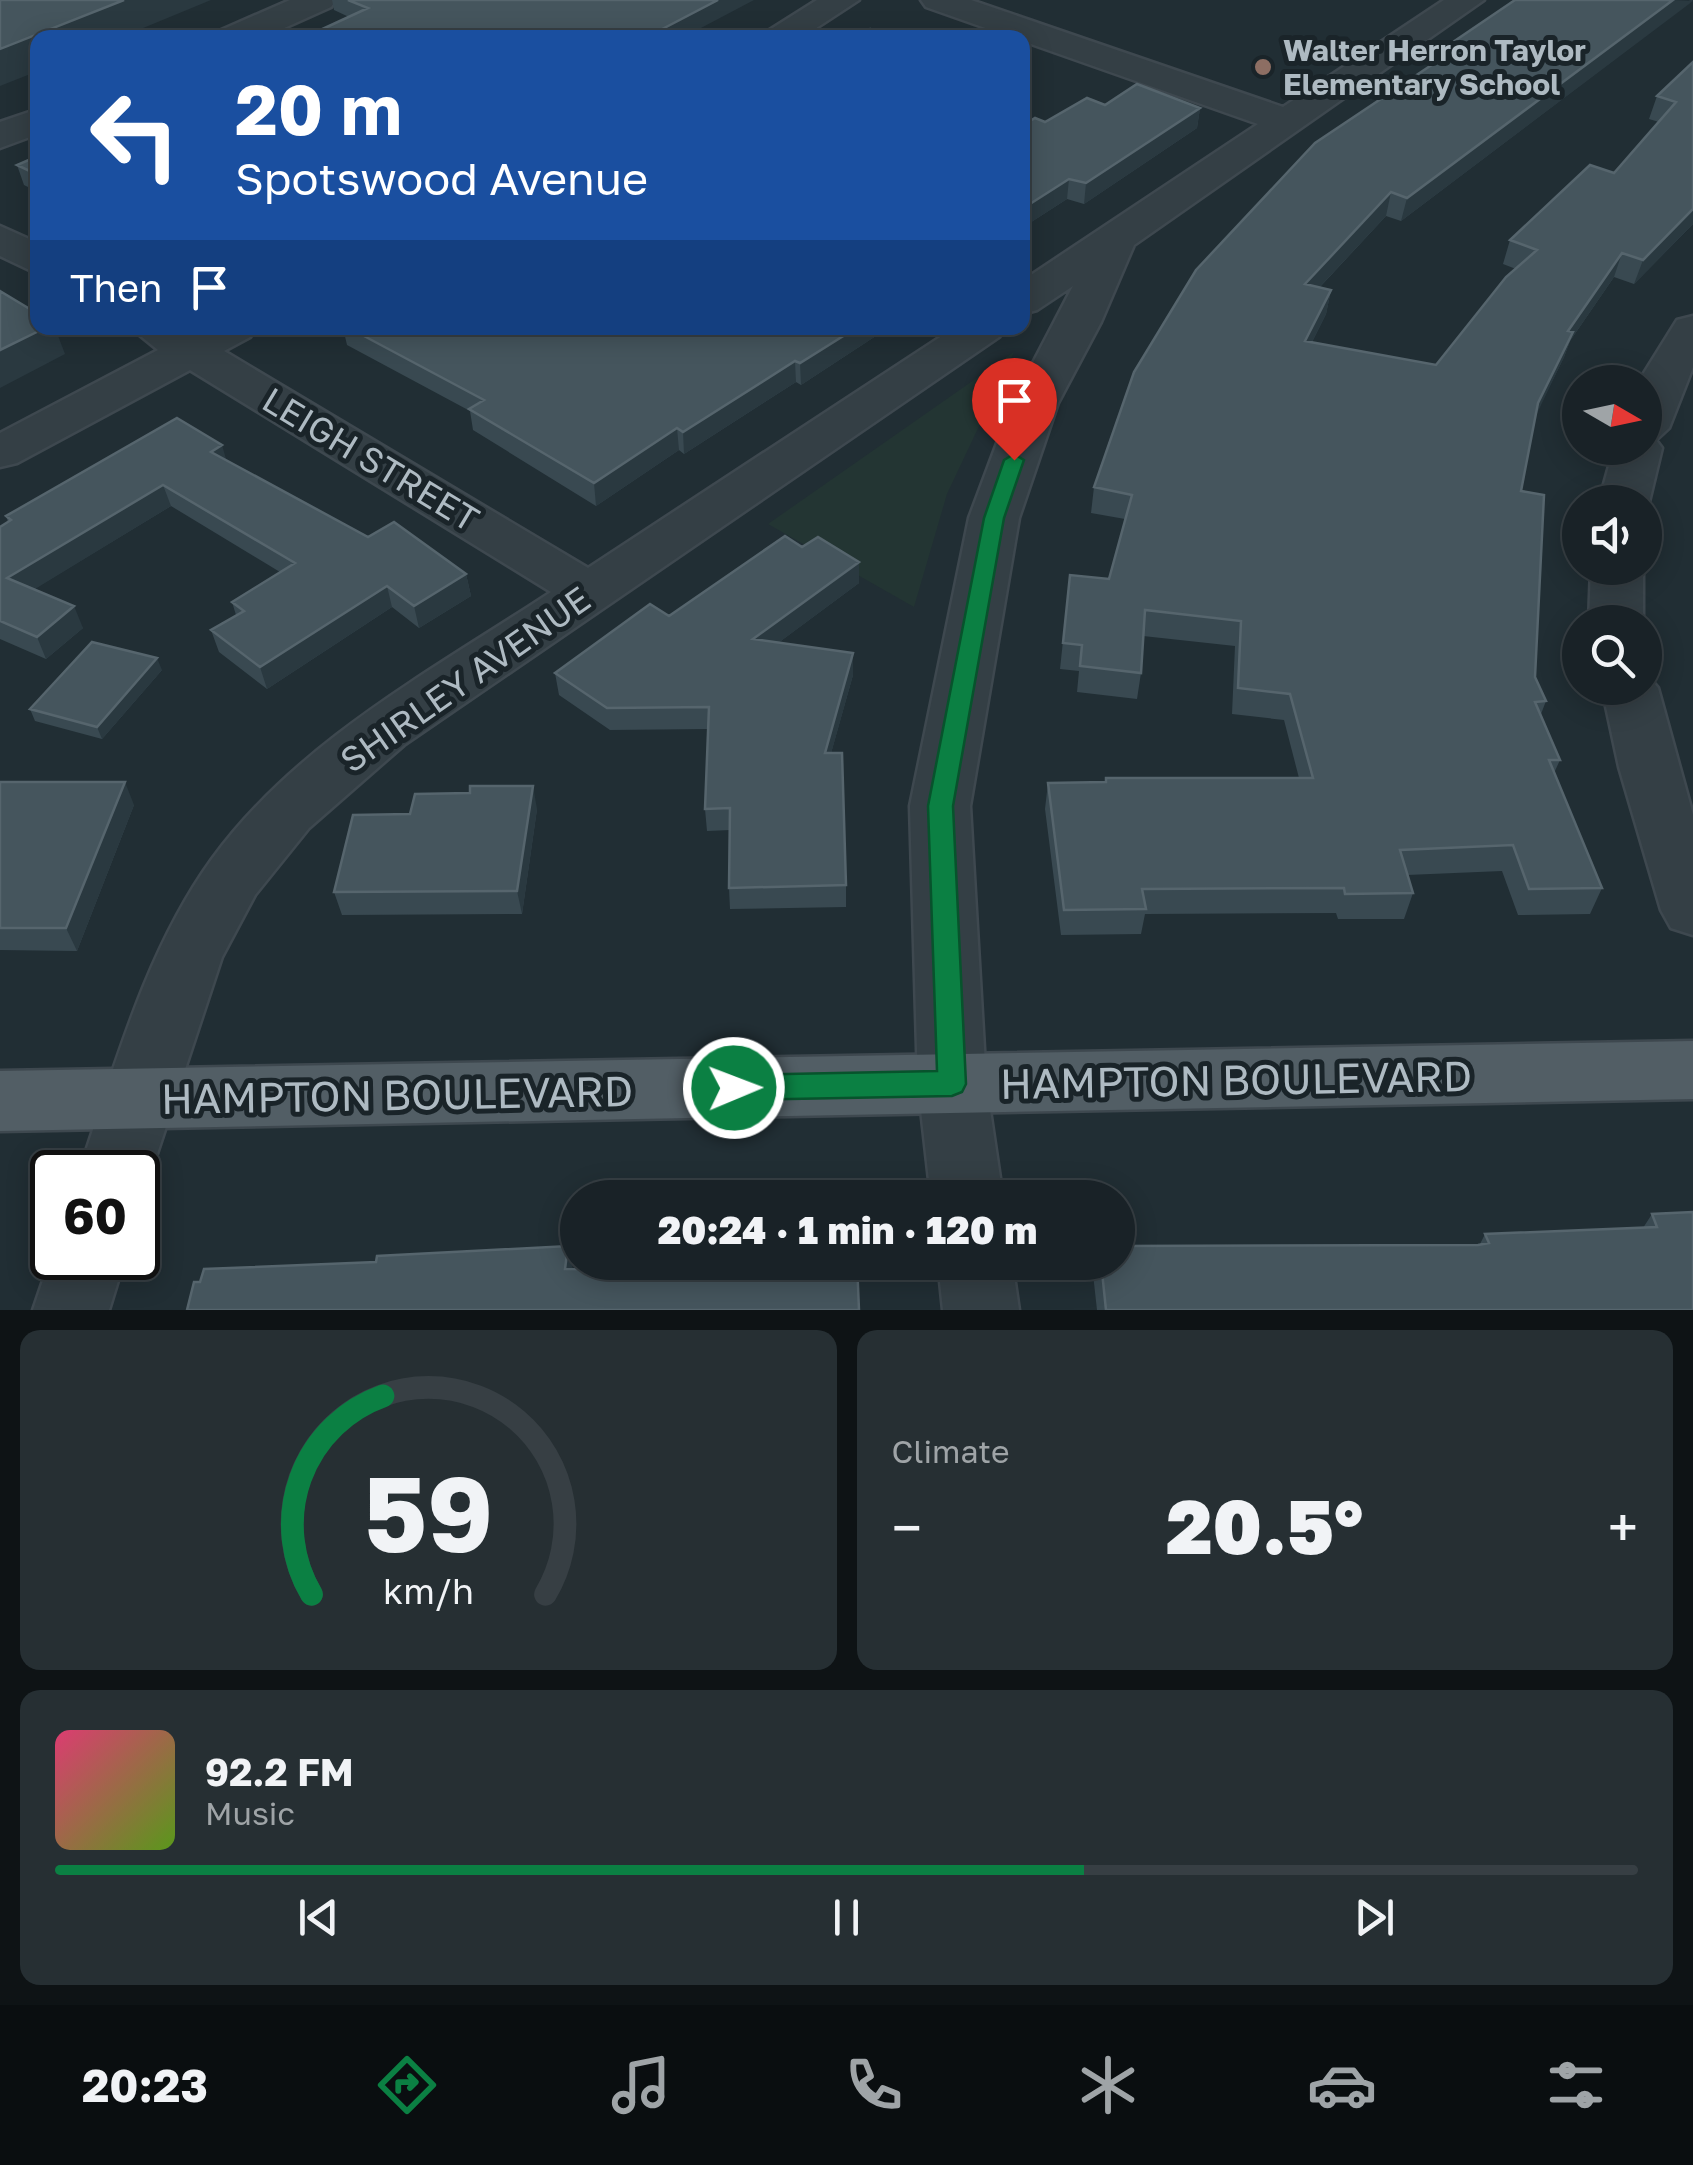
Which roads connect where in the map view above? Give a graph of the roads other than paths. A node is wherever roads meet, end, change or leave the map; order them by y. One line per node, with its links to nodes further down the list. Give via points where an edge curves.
1 (319, 0): 5 (street)
2 (842, 0): 6 (street)
3 (938, 0): 7 (street)
4 (1467, 0): 9 (street)
5 (250, 30)
6 (788, 30)
7 (1025, 30)
8 (1030, 32): 9 (street)
9 (1286, 120): 12 (street)
10 (30, 123): 11 (street)
11 (0, 136)
12 (1116, 238): 15 (street); 25 (street, via 1035,403 994,518 976,608 940,806)
13 (0, 239): 14 (street)
14 (30, 256)
15 (1030, 296)
16 (1693, 329): 19 (street)
17 (193, 335): 20 (street); 21 (street, LEIGH STREET)
18 (973, 335): 21 (street, SHIRLEY AVENUE)
19 (1662, 381)
20 (0, 452)
21 (588, 592): 26 (street, SHIRLEY AVENUE, via 384,730 298,800 256,846 212,910)
22 (1634, 705): 23 (street)
23 (1693, 910)
24 (1693, 1070): 25 (main road, HAMPTON BOULEVARD)
25 (952, 1084): 26 (main road, HAMPTON BOULEVARD); 29 (street)
26 (138, 1099): 27 (main road, HAMPTON BOULEVARD); 28 (street, SHIRLEY AVENUE)
27 (0, 1102)
28 (121, 1150)
29 (964, 1180)
30 (81, 1280): 32 (street)
31 (977, 1280): 33 (street)
32 (71, 1310)
33 (981, 1310)

